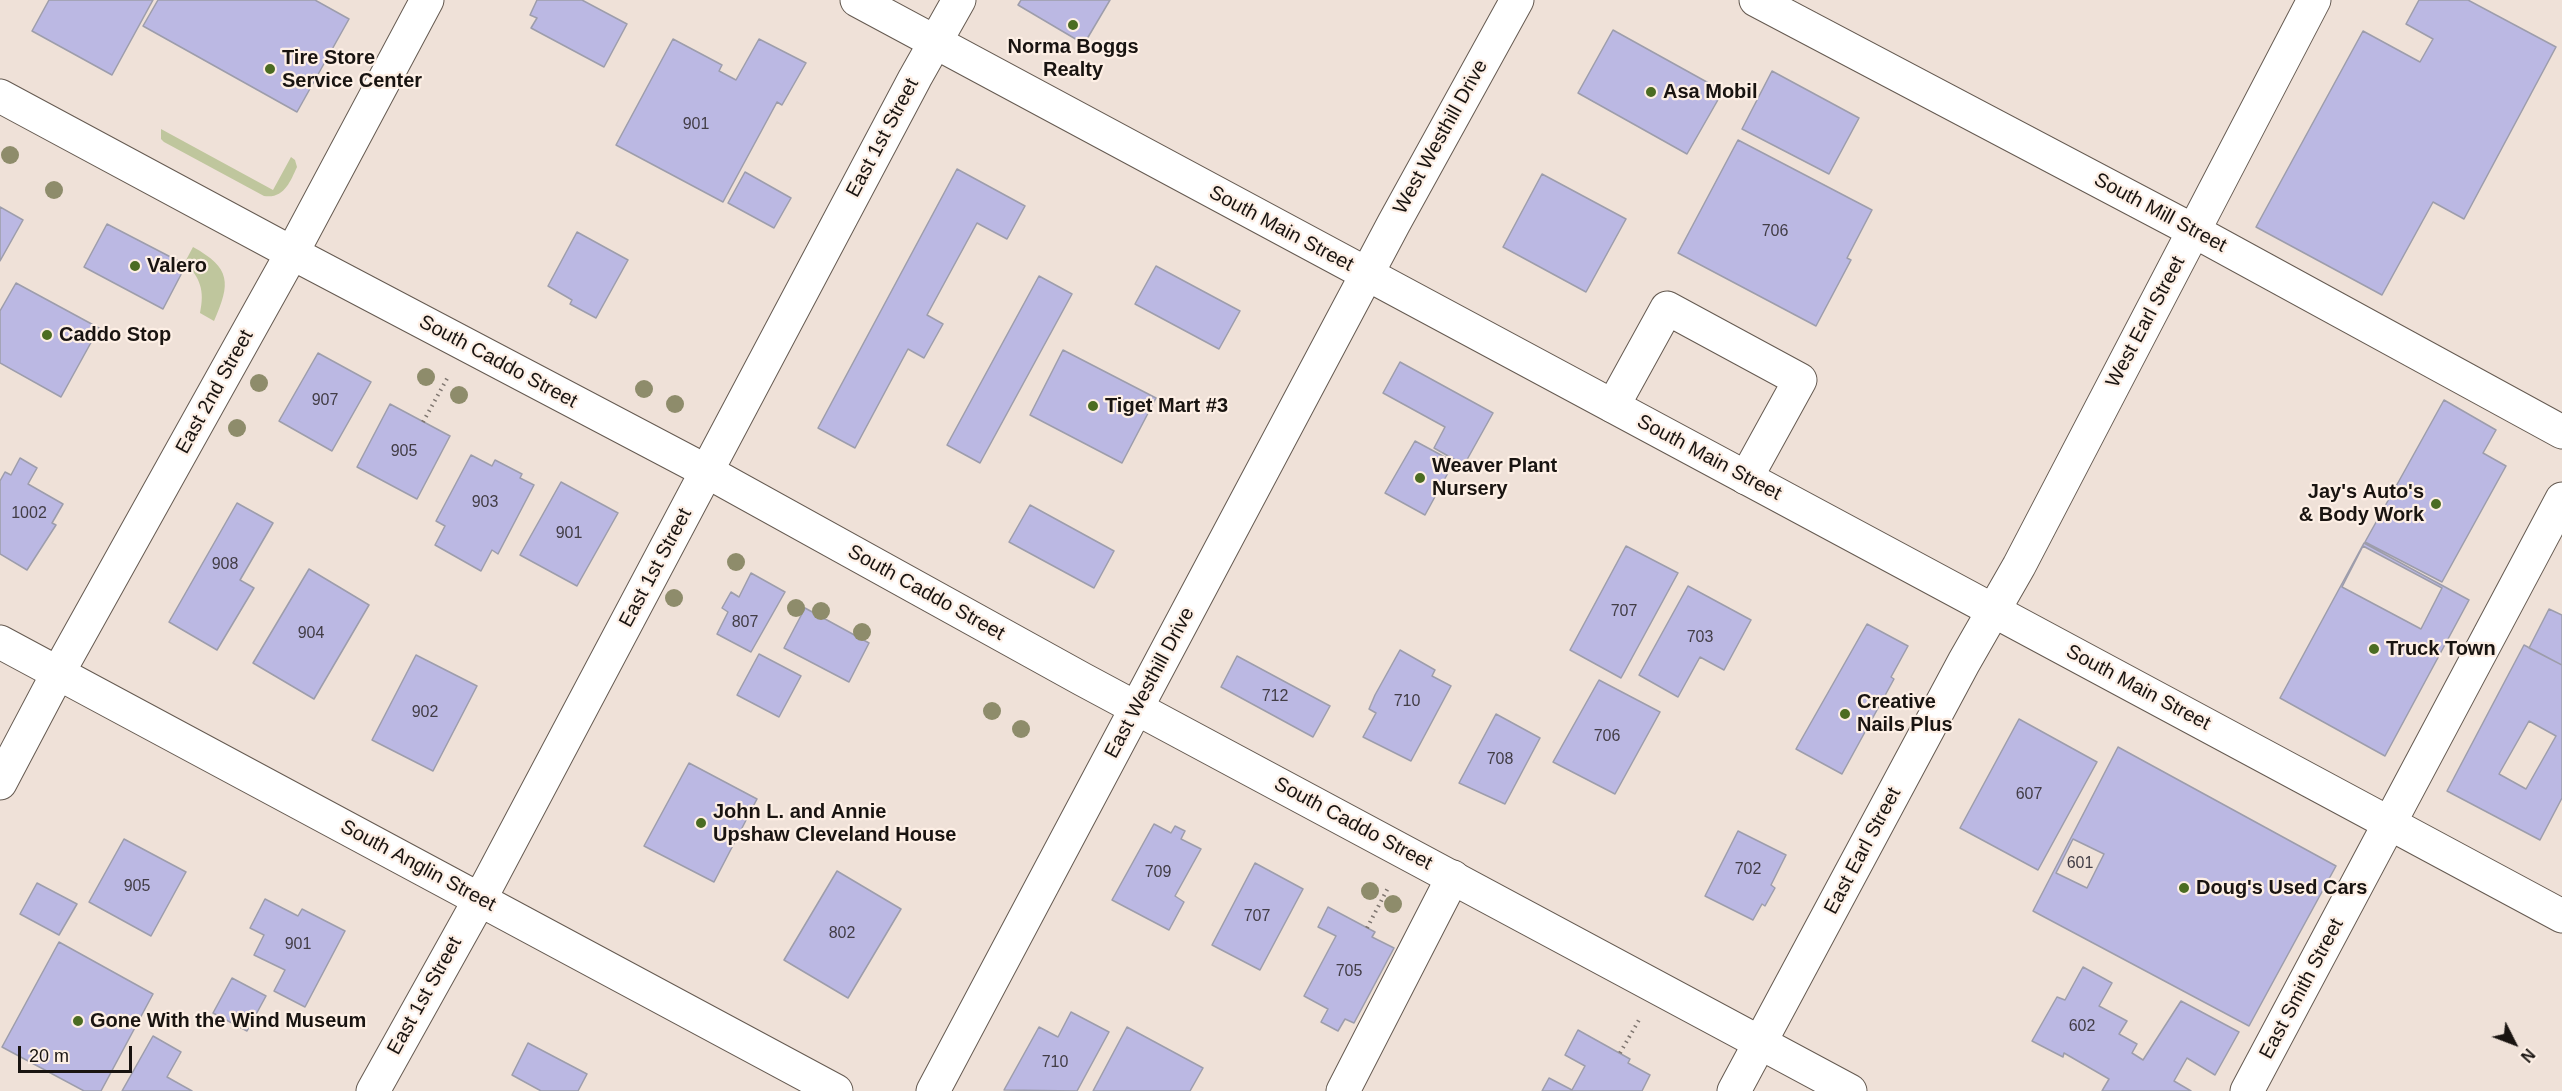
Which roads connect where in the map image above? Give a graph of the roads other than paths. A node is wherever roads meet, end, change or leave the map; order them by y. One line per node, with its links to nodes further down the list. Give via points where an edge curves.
1 (427, 0): 10 (street, East 2nd Street)
2 (857, 0): 7 (street, South Main Street)
3 (959, 0): 7 (street, East 1st Street)
4 (1516, 0): 11 (street, West Westhill Drive)
5 (1756, 0): 9 (street, South Mill Street)
6 (2314, 0): 9 (street, West Earl Street)
7 (934, 42): 11 (street, South Main Street); 14 (street, East 1st Street)
8 (0, 96): 10 (street, South Caddo Street)
9 (2194, 231): 13 (street, South Mill Street); 17 (street, West Earl Street)
10 (292, 253): 14 (street, South Caddo Street); 19 (street, East 2nd Street)
11 (1366, 274): 12 (street, South Main Street); 20 (street, East Westhill Drive)
12 (1613, 406): 15 (street, South Main Street); 15 (street, via 1666,308 1800,380)
13 (2562, 432)
14 (706, 471): 20 (street, South Caddo Street); 24 (street, East 1st Street)
15 (1746, 478): 17 (street, South Main Street)
16 (2562, 498): 22 (street, East Smith Street)
17 (1994, 611): 22 (street, South Main Street); 26 (street, East Earl Street)
18 (0, 642): 19 (street, South Anglin Street)
19 (58, 673): 21 (street, East 2nd Street); 24 (street, South Anglin Street)
20 (1137, 707): 23 (street, South Caddo Street); 29 (street, East Westhill Drive)
21 (0, 783)
22 (2390, 824): 25 (street, South Main Street); 33 (street, East Smith Street)
23 (1453, 877): 26 (street, South Caddo Street); 30 (street)
24 (480, 899): 27 (street, East 1st Street); 28 (street, South Anglin Street)
25 (2562, 916)
26 (1760, 1042): 31 (street, East Earl Street); 32 (street, South Caddo Street)
27 (373, 1091)
28 (836, 1091)
29 (933, 1091)
30 (1343, 1091)
31 (1734, 1091)
32 (1850, 1091)
33 (2247, 1091)

